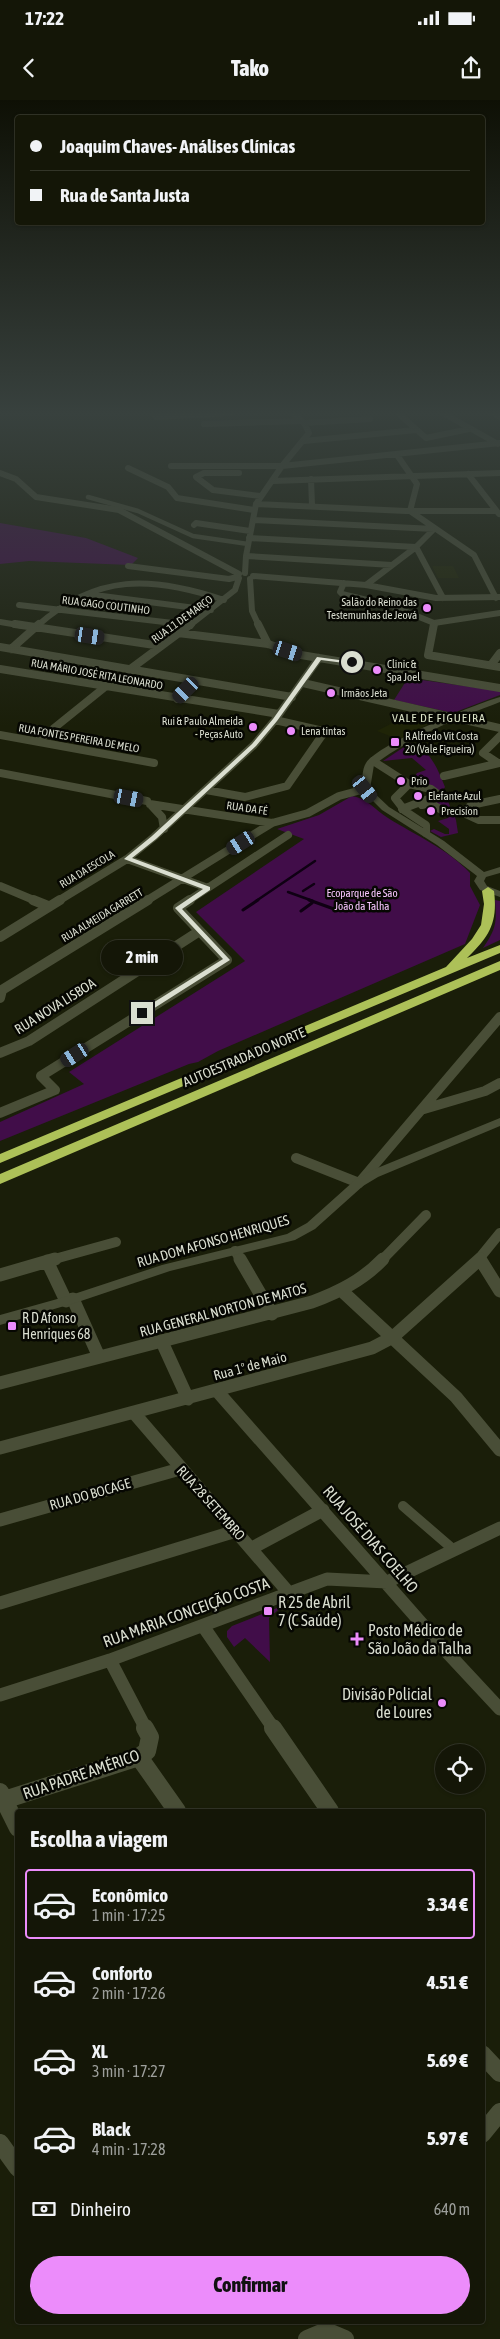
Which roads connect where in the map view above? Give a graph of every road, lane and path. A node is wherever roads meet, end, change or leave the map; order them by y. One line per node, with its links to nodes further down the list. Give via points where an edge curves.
1 (133, 517): 15 (street)
2 (152, 517): 8 (street, via 193,536)
3 (419, 517): 6 (street)
4 (253, 520): 6 (street); 7 (street)
5 (194, 525): 7 (street)
6 (434, 529): 9 (street); 20 (street, via 474,555)
7 (250, 531): 8 (street)
8 (248, 541): 9 (street); 12 (street)
9 (416, 546): 10 (street); 11 (street)
10 (408, 552): 11 (street); 13 (street)
11 (420, 553): 21 (street)
12 (245, 560): 13 (street); 15 (street, via 234,566); 16 (street)
13 (392, 565): 18 (street)
14 (128, 566): 16 (street, via 229,580)
15 (222, 566): 16 (street)
16 (244, 576): 17 (street); 22 (street, RUA 11 DE MARÇO); 32 (street, via 252,611)
17 (344, 583): 18 (street); 28 (street, via 342,594 392,606)
18 (366, 585): 21 (street)
19 (85, 594): 22 (street, via 117,584 151,582 192,588); 24 (street); 25 (street)
20 (498, 597): 21 (street)
21 (443, 598)
22 (224, 600): 25 (street, RUA 11 DE MARÇO)
23 (19, 605): 24 (street, RUA GAGO COUTINHO)
24 (58, 609): 29 (street, RUA GAGO COUTINHO); 30 (street)
25 (211, 610): 29 (street, RUA 11 DE MARÇO)
26 (500, 613): 28 (street)
27 (0, 622): 30 (street)
28 (434, 623): 38 (street, via 428,655)
29 (190, 625): 31 (street, RUA 11 DE MARÇO)
30 (37, 628): 33 (street); 35 (street)
31 (178, 634): 32 (street); 33 (street, RUA 11 DE MARÇO)
32 (268, 644): 37 (street)
33 (161, 646): 41 (street, RUA 11 DE MARÇO)
34 (0, 647): 35 (street)
35 (11, 649): 41 (street)
36 (500, 653): 38 (street)
37 (319, 658): 43 (street, RUA DA ESCOLA); 45 (street)
38 (491, 665): 39 (street)
39 (500, 667)
40 (0, 669): 44 (street, RUA MÁRIO JOSÉ RITA LEONARDO)
41 (129, 670): 42 (street)
42 (196, 680): 46 (street); 47 (street)
43 (303, 683): 46 (street, RUA DA ESCOLA); 50 (street)
44 (105, 687): 47 (street, RUA MÁRIO JOSÉ RITA LEONARDO); 54 (street)
45 (500, 688)
46 (292, 697): 49 (street, RUA DA ESCOLA)
47 (177, 699): 49 (street, RUA MÁRIO JOSÉ RITA LEONARDO)
48 (500, 699): 50 (street)
49 (277, 717): 62 (street, RUA DA ESCOLA, via 254,745); 62 (street, RUA MÁRIO JOSÉ RITA LEONARDO, via 323,734 287,786 244,797)
50 (453, 717): 51 (street); 55 (street)
51 (500, 728)
52 (0, 735): 54 (street, RUA FONTES PEREIRA DE MELO)
53 (500, 736): 57 (street, via 483,753)
54 (38, 741): 56 (street, RUA FONTES PEREIRA DE MELO)
55 (373, 761): 60 (street); 61 (street)
56 (154, 763)
57 (499, 763): 59 (street)
58 (0, 774): 64 (street, RUA DA FÉ)
59 (444, 776)
60 (409, 784): 65 (street, via 395,798); 65 (street, via 431,789 439,795)
61 (365, 789): 72 (street, RUA DA FÉ, via 339,796 308,813); 74 (street, via 390,813)
62 (204, 792): 64 (street, RUA DA FÉ, via 177,802); 66 (street, RUA DA ESCOLA)
63 (500, 799): 70 (street, via 471,805 466,810 466,814 479,820)
64 (148, 802): 66 (street, RUA DA FÉ); 73 (street, via 162,817)
65 (406, 809): 67 (street, via 430,803); 71 (street); 74 (street, via 426,825)
66 (184, 810): 68 (street, RUA DA FÉ); 69 (street, RUA DA ESCOLA)
67 (445, 812)
68 (210, 814): 69 (street, RUA DA FÉ); 72 (street, RUA DA FÉ)
69 (174, 819): 73 (street, RUA DA ESCOLA)
70 (500, 820)
71 (430, 821)
72 (272, 823): 79 (street, RUA ALMEIDA GARRETT)
73 (164, 829): 76 (street, RUA DA ESCOLA)
74 (426, 833): 78 (street)
75 (288, 835): 81 (street)
76 (131, 860): 79 (street); 83 (street, RUA DA ESCOLA)
77 (500, 870): 78 (street)
78 (482, 875): 82 (street, via 480,885)
79 (183, 879): 81 (street); 89 (street, RUA ALMEIDA GARRETT)
80 (0, 886): 83 (street)
81 (208, 888): 84 (street, via 178,908)
82 (494, 893): 88 (highway, via 484,933)
83 (48, 906): 85 (street, RUA DA ESCOLA)
84 (198, 932): 91 (street, RUA NOVA LISBOA, via 29,1041); 94 (street, via 227,960 41,1076 55,1090)
85 (0, 937)
86 (500, 949): 88 (highway, AUTOESTRADA DO NORTE)
87 (500, 965): 98 (highway, AUTOESTRADA DO NORTE)
88 (448, 970): 97 (highway, AUTOESTRADA DO NORTE)
89 (1, 992)
90 (500, 1017): 93 (street)
91 (0, 1053)
92 (500, 1083): 93 (street, via 485,1091)
93 (424, 1109): 99 (street)
94 (0, 1114)
95 (500, 1122): 99 (street, RUA DOM AFONSO HENRIQUES)
96 (296, 1158): 99 (street)
97 (0, 1159)
98 (0, 1179)
99 (359, 1183): 103 (street, RUA DOM AFONSO HENRIQUES, via 311,1226 291,1236)
100 (426, 1215): 107 (street, RUA GENERAL NORTON DE MATOS, via 373,1270)
101 (500, 1233): 104 (street, Rua 1º de Maio)
102 (116, 1242): 105 (street)
103 (235, 1251): 109 (street, RUA DOM AFONSO HENRIQUES, via 167,1268); 110 (street)
104 (480, 1259): 108 (street); 112 (street, Rua 1º de Maio)
105 (46, 1261): 106 (street); 109 (street)
106 (0, 1275)
107 (342, 1291): 110 (street, RUA GENERAL NORTON DE MATOS); 112 (street)
108 (500, 1291)
109 (70, 1300): 111 (street, RUA DOM AFONSO HENRIQUES); 114 (street)
110 (272, 1314): 113 (street, RUA GENERAL NORTON DE MATOS)
111 (0, 1320)
112 (394, 1337): 116 (street, Rua 1º de Maio, via 372,1348); 120 (street, via 456,1397)
113 (162, 1342): 114 (street, RUA GENERAL NORTON DE MATOS); 117 (street)
114 (98, 1357): 115 (street, RUA GENERAL NORTON DE MATOS)
115 (0, 1384)
116 (217, 1391): 117 (street, Rua 1º de Maio); 123 (street, RUA JOSÉ DIAS COELHO)
117 (188, 1399): 118 (street, Rua 1º de Maio)
118 (134, 1413): 119 (street, Rua 1º de Maio); 121 (street, RUA 28 SETEMBRO)
119 (0, 1448)
120 (500, 1450)
121 (180, 1469): 124 (street, RUA DO BOCAGE); 126 (street, RUA 28 SETEMBRO)
122 (403, 1506): 128 (street)
123 (323, 1510): 127 (street); 129 (street, RUA JOSÉ DIAS COELHO)
124 (0, 1520)
125 (500, 1528): 128 (street)
126 (236, 1531): 127 (street, RUA 28 SETEMBRO); 131 (street)
127 (252, 1548): 130 (street, RUA 28 SETEMBRO)
128 (454, 1550): 129 (street)
129 (387, 1582): 130 (street, RUA MARIA CONCEIÇÃO COSTA, via 327,1579); 135 (street, RUA JOSÉ DIAS COELHO)
130 (289, 1593): 132 (street, RUA MARIA CONCEIÇÃO COSTA)
131 (0, 1603)
132 (203, 1626): 133 (street, RUA MARIA CONCEIÇÃO COSTA); 139 (street)
133 (110, 1660): 134 (street, RUA MARIA CONCEIÇÃO COSTA); 136 (street, RUA PADRE AMÉRICO, via 150,1737 147,1751)
134 (0, 1695)
135 (500, 1709)
136 (139, 1757): 137 (street, RUA PADRE AMÉRICO); 138 (street)
137 (2, 1796): 140 (street)
138 (176, 1809)
139 (329, 1809)
140 (15, 1822)
141 (485, 2057): 142 (street)
142 (500, 2073)
143 (500, 2112): 144 (street)
144 (485, 2130)
145 (0, 2143): 146 (street)
146 (15, 2164)
147 (307, 2339): 148 (street, via 319,2331 334,2331)
148 (346, 2339)

